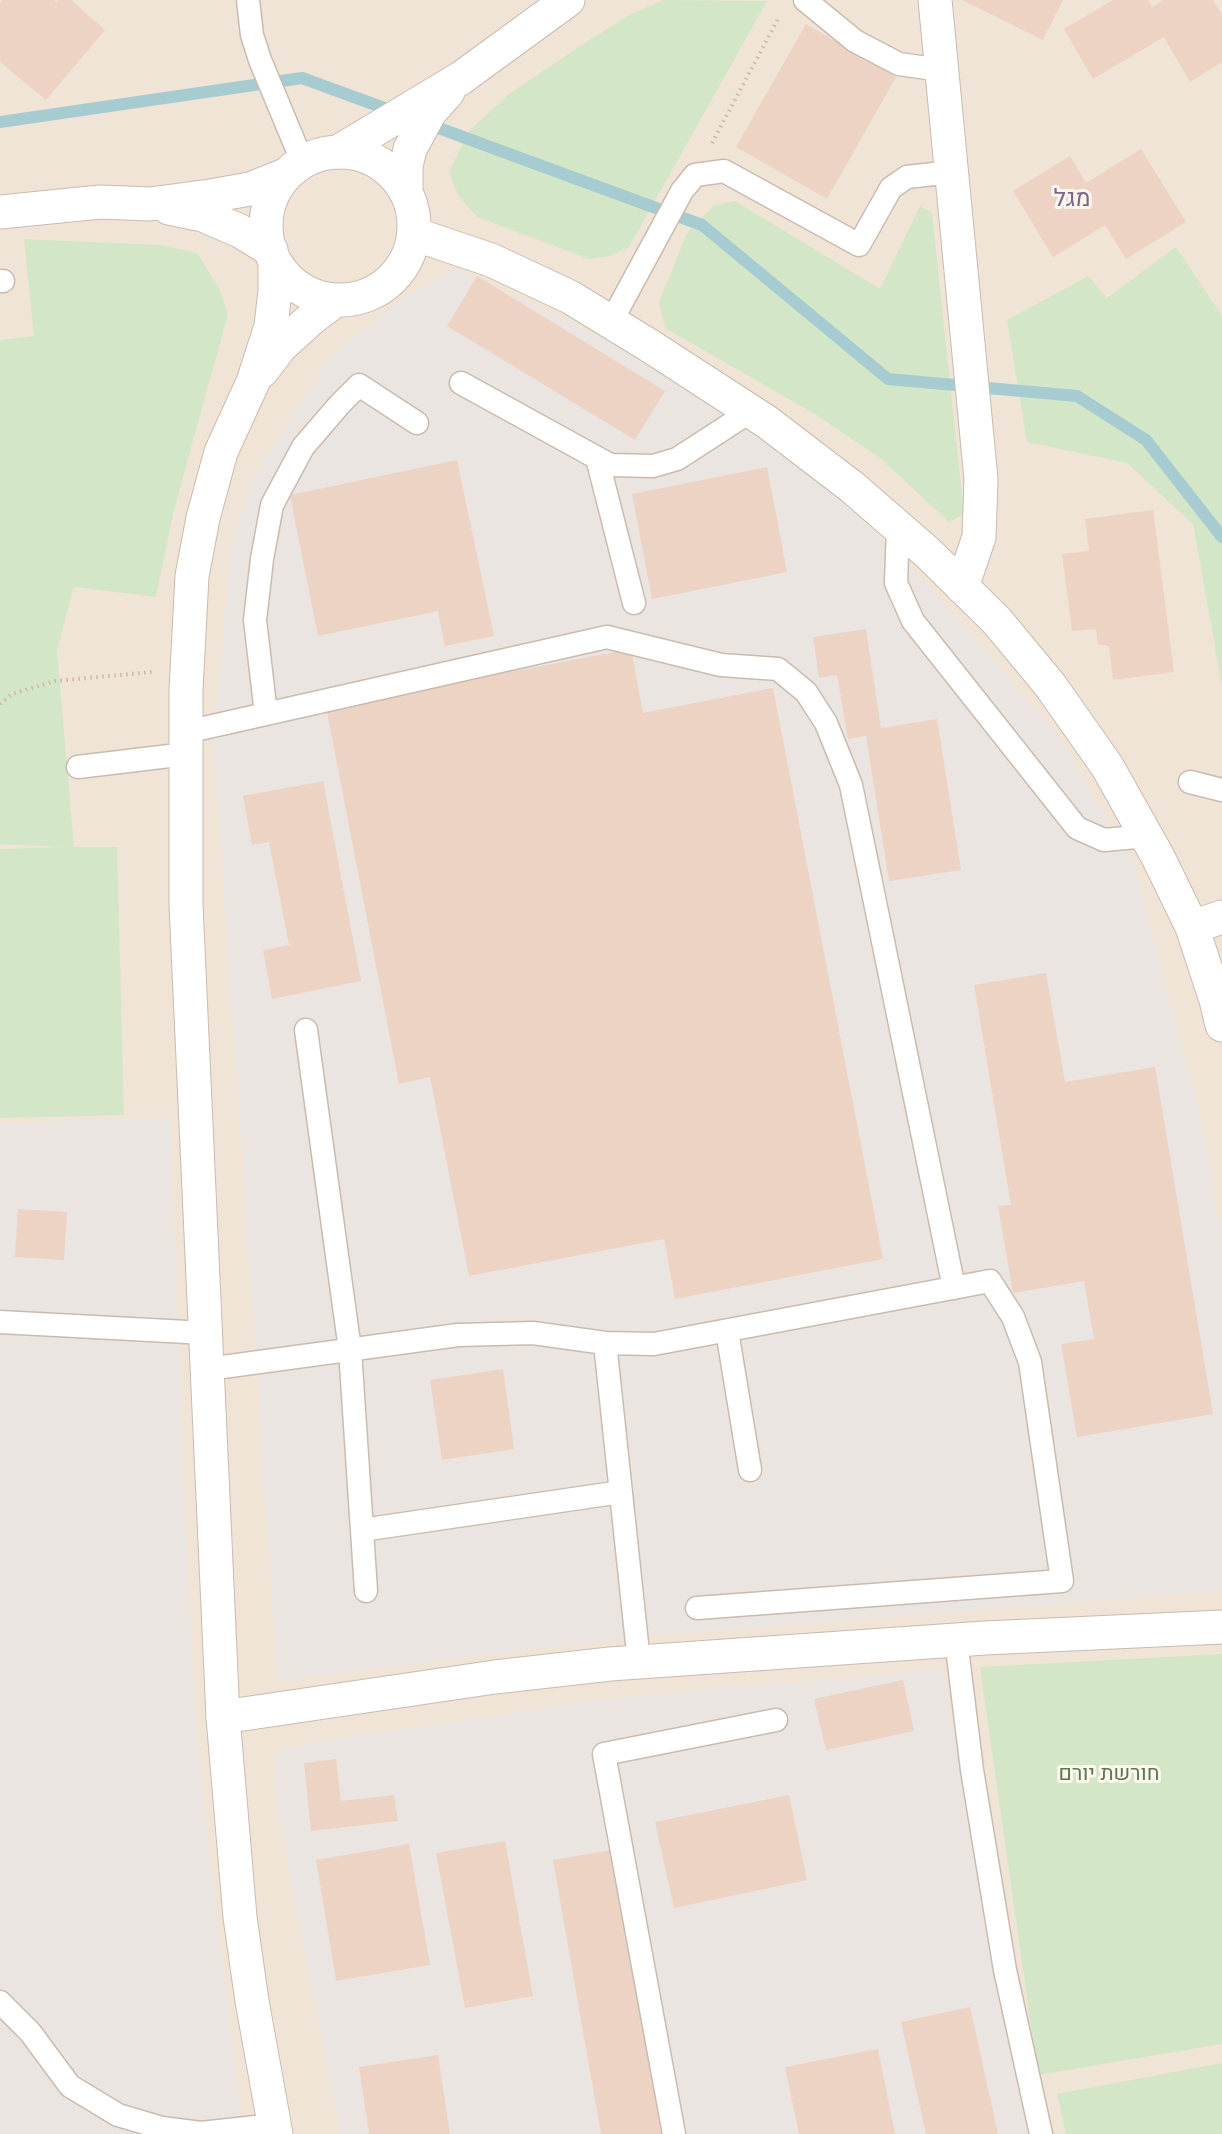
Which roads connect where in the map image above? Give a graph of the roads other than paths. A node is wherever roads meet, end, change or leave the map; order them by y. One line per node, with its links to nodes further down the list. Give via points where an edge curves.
1 (248, 0): 8 (lane, via 252,34)
2 (568, 0): 6 (street)
3 (805, 0): 5 (lane, via 855,41 900,64)
4 (935, 0): 5 (street)
5 (942, 70): 9 (street)
6 (461, 78): 7 (street); 10 (street, via 430,112 410,149)
7 (338, 152): 8 (street, via 323,153); 10 (street, via 371,158 391,172)
8 (293, 168): 11 (street, via 250,189); 14 (street, via 272,195 266,217 267,240)
9 (952, 172): 16 (lane, via 907,177 891,188 859,245 724,171 694,176 682,191); 23 (street, via 981,479 979,537)
10 (406, 192): 13 (street, via 413,212)
11 (150, 204): 12 (street, via 100,202); 14 (street, via 203,215 240,231)
12 (0, 212)
13 (414, 234): 15 (street, via 397,274 360,297); 16 (street, via 491,260 570,297)
14 (273, 256): 15 (street, via 291,282 312,295); 17 (street, via 275,291 270,326)
15 (336, 300): 17 (street, via 281,346)
16 (611, 322): 19 (street)
17 (253, 382): 26 (street, via 221,452 202,518 192,576)
18 (461, 383): 21 (lane)
19 (752, 411): 21 (lane, via 677,459 653,466 610,465); 22 (street)
20 (417, 423): 25 (lane, via 359,385 303,447 273,505 262,559 255,620)
21 (597, 458): 24 (lane)
22 (898, 527): 23 (street); 30 (lane, via 896,583 913,621 1077,828 1104,840)
23 (962, 586): 30 (street, via 1050,685 1107,766)
24 (634, 603)
25 (266, 714): 26 (lane); 34 (lane, via 607,637 721,665 778,669 806,692 826,723 851,785)
26 (186, 743): 27 (lane); 37 (street, via 186,904)
27 (78, 767)
28 (1190, 782): 29 (lane)
29 (1222, 790)
30 (1147, 836): 31 (street)
31 (1207, 922): 32 (street)
32 (1222, 1025)
33 (306, 1030): 39 (lane)
34 (954, 1288): 36 (lane); 45 (lane, via 990,1281 1013,1317 1030,1362 1062,1581)
35 (0, 1322): 37 (lane)
36 (727, 1331): 38 (lane, via 654,1344); 41 (lane)
37 (206, 1333): 40 (street)
38 (605, 1343): 39 (lane, via 533,1333 458,1335); 42 (lane)
39 (350, 1350): 40 (lane); 43 (lane)
40 (208, 1369): 49 (street)
41 (750, 1470)
42 (621, 1492): 43 (lane); 48 (lane)
43 (362, 1530): 44 (lane)
44 (366, 1591)
45 (698, 1608)
46 (1222, 1627): 47 (street)
47 (956, 1640): 48 (street); 54 (lane, via 972,1770 1005,1970)
48 (639, 1662): 49 (street, via 495,1677)
49 (223, 1717): 52 (street, via 240,1917)
50 (776, 1720): 53 (lane, via 604,1754)
51 (0, 2002): 52 (lane, via 30,2032 70,2086 118,2115 162,2128 201,2133)
52 (275, 2130)
53 (674, 2134)
54 (1041, 2134)

